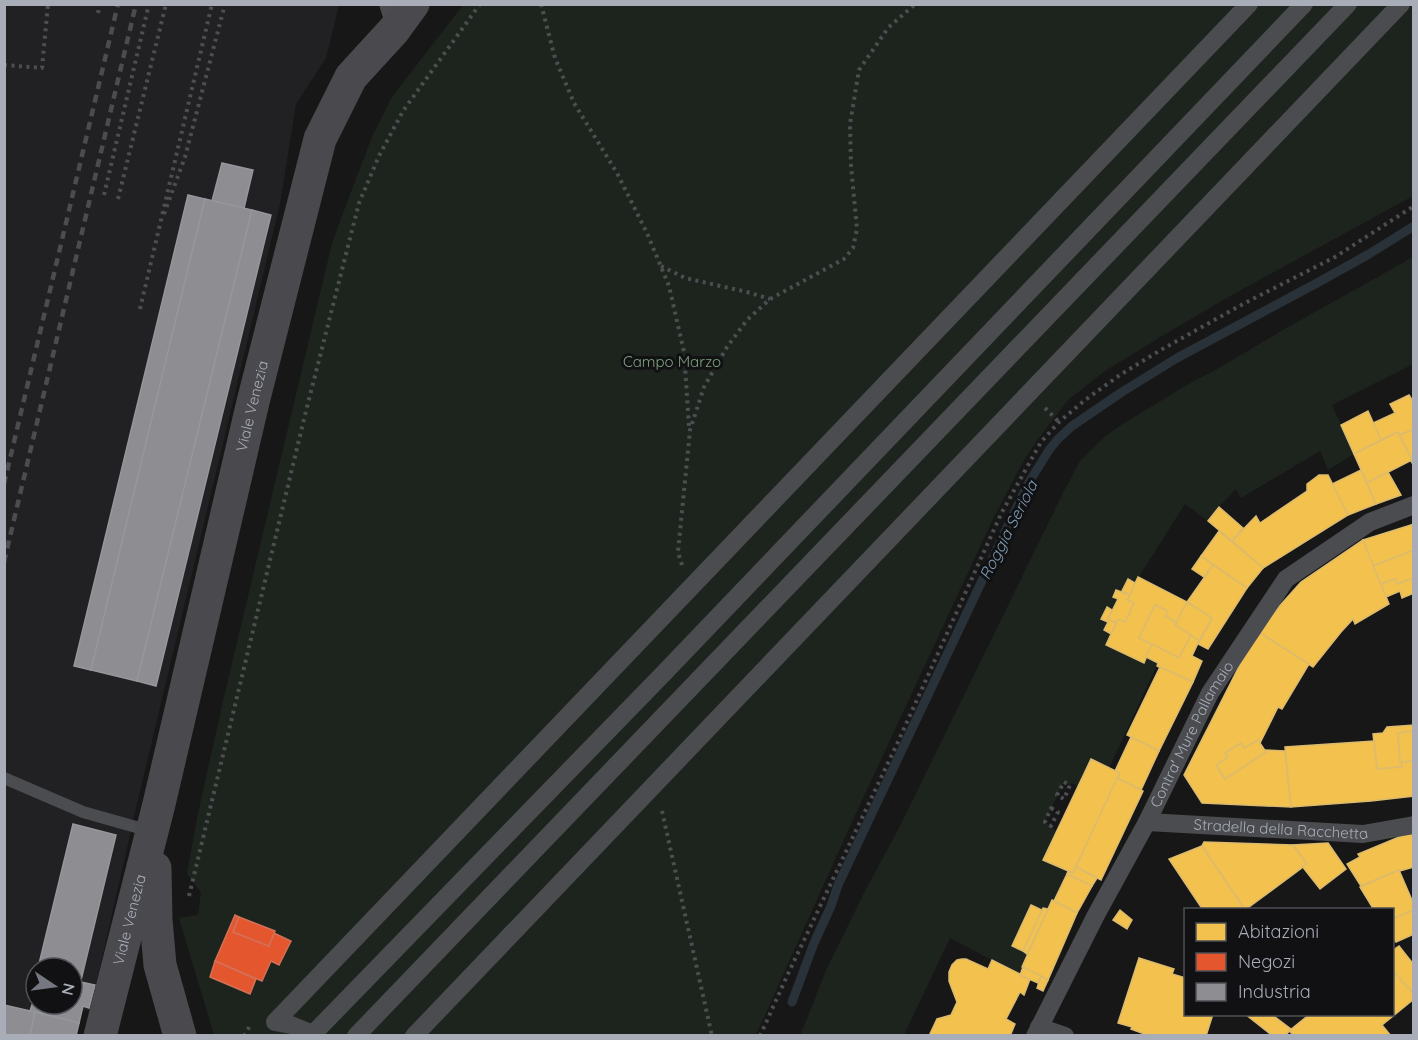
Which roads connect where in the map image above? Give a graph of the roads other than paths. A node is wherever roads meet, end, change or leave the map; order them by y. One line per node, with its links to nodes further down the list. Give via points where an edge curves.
1 (413, 4): 6 (main road, Viale Venezia)
2 (1249, 4): 3 (street, via 275,1022 313,1034)
3 (1304, 4)
4 (1348, 4): 15 (street)
5 (1401, 4): 16 (street)
6 (389, 17): 9 (main road, Viale Venezia, via 351,77 320,139 253,402)
7 (1413, 505): 10 (street, Contra' Mure Pallamaio, via 1371,522 1286,579 1210,693)
8 (4, 778): 9 (lane, via 83,812)
9 (156, 818): 13 (main road, Viale Venezia); 14 (main road, Viale Venezia, via 160,964)
10 (1147, 822): 11 (street, Stradella della Racchetta, via 1363,834); 12 (street, Contra' Mure Pallamaio)
11 (1413, 825)
12 (1037, 1031): 17 (street, Contra' Mure Pallamaio)
13 (100, 1035)
14 (180, 1035)
15 (356, 1035)
16 (414, 1035)
17 (1065, 1035)

